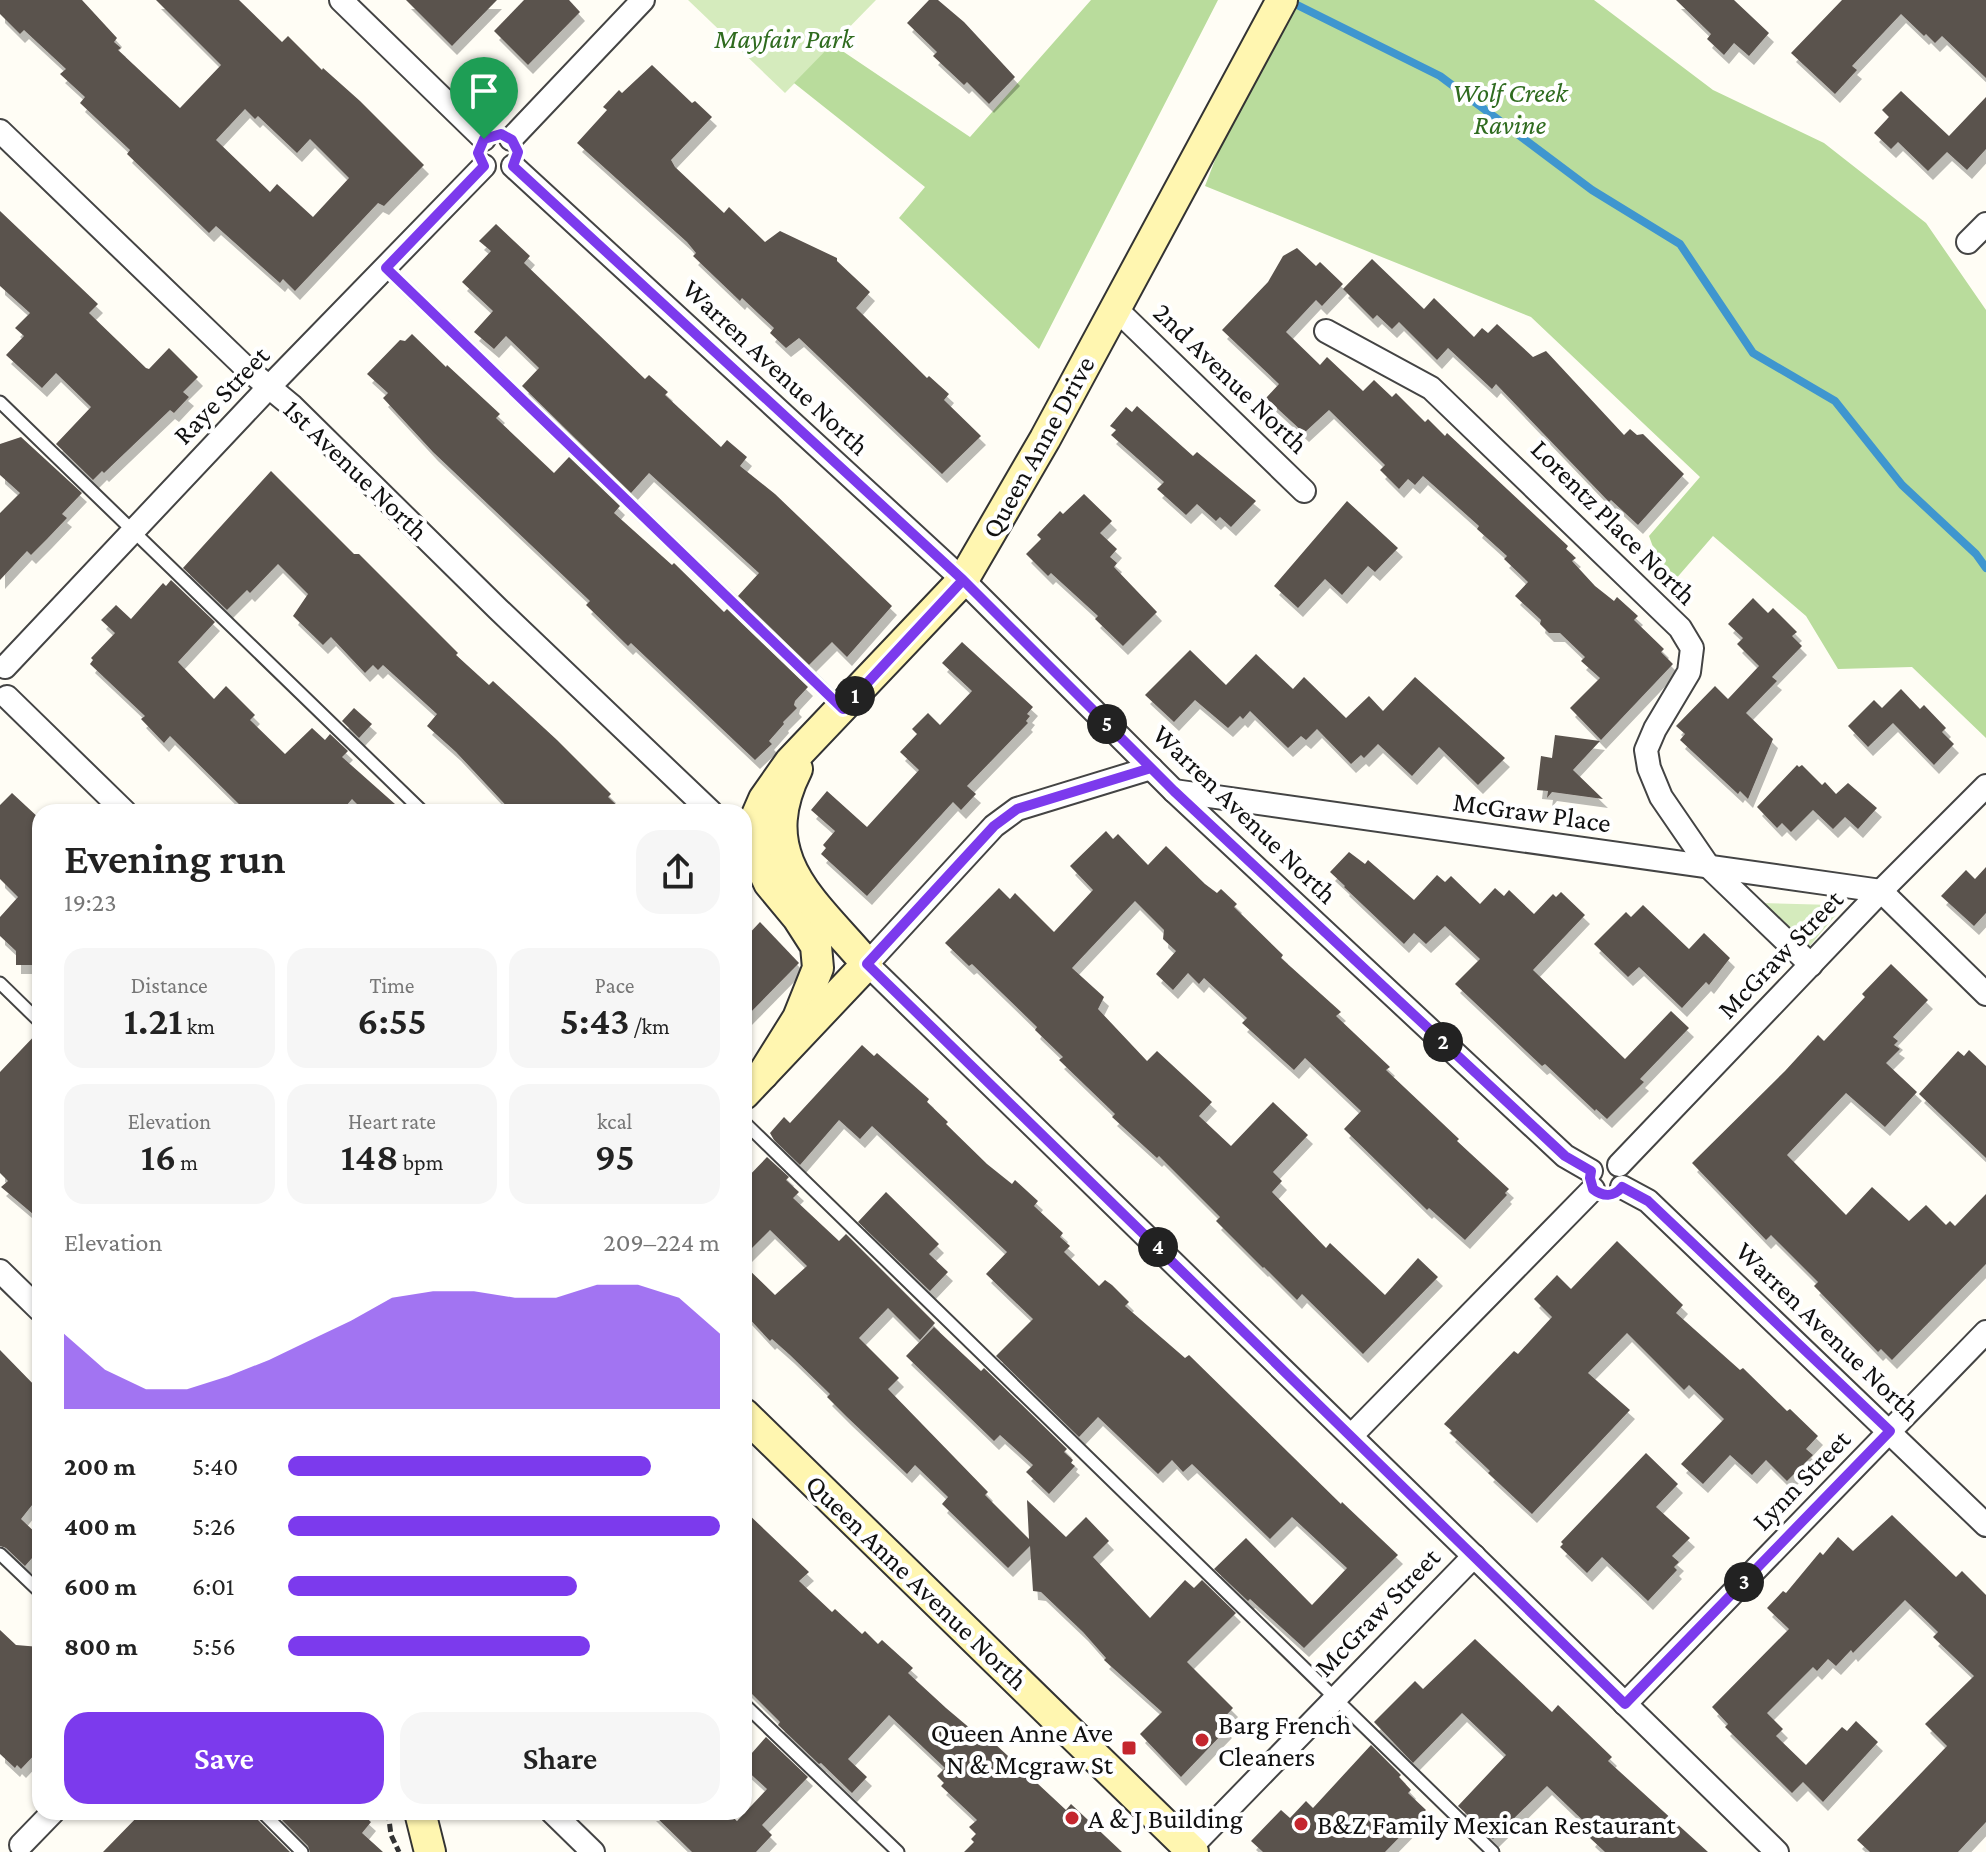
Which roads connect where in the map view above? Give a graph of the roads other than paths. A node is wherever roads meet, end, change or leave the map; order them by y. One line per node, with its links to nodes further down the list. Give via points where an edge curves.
1 (341, 0): 5 (street)
2 (643, 0): 6 (street)
3 (1282, 0): 12 (main road, Queen Anne Drive)
4 (0, 131): 14 (street, 1st Avenue North)
5 (484, 139): 6 (street, via 501,134); 7 (street, via 478,153)
6 (511, 139): 8 (street, via 518,152)
7 (484, 166): 8 (street, via 499,173); 11 (street, Raye Street)
8 (513, 166): 18 (street, Warren Avenue North)
9 (1986, 224): 10 (street)
10 (1968, 242)
11 (386, 268): 14 (street, Raye Street); 21 (lane)
12 (1115, 308): 16 (street, 2nd Avenue North); 18 (main road, Queen Anne Drive)
13 (1326, 331): 31 (street, Lorentz Place North, via 1431,388 1680,628 1692,648 1689,672 1646,750 1661,797)
14 (269, 387): 17 (street, Raye Street); 28 (street, 1st Avenue North)
15 (0, 402): 17 (lane)
16 (1304, 491)
17 (132, 532): 19 (street, Raye Street); 27 (lane)
18 (963, 580): 21 (main road, Queen Anne Drive); 23 (street, Warren Avenue North)
19 (2, 665): 20 (street, via 13,682)
20 (3, 700): 26 (street)
21 (843, 709): 22 (main road, Queen Anne Drive)
22 (811, 742): 29 (main road, Queen Anne Drive, via 764,799); 33 (main road, via 783,804 782,843 799,884)
23 (1151, 768): 25 (street, Warren Avenue North); 33 (street, via 1017,809 994,826)
24 (1986, 786): 32 (street, McGraw Street)
25 (1174, 791): 31 (street, McGraw Place); 41 (street, Warren Avenue North)
26 (116, 804)
27 (415, 804)
28 (703, 804)
29 (752, 842)
30 (752, 854): 38 (main road, via 816,946 818,968 798,1018)
31 (1709, 867): 32 (street, McGraw Place); 34 (street)
32 (1881, 891): 34 (street, McGraw Street); 36 (street)
33 (867, 964): 38 (main road); 47 (street)
34 (1811, 965): 40 (street, McGraw Street)
35 (0, 983): 37 (lane)
36 (1986, 994)
37 (32, 1014)
38 (754, 1084)
39 (752, 1130): 52 (lane)
40 (1621, 1176): 41 (street, via 1614,1194 1608,1195); 46 (street, Warren Avenue North)
41 (1592, 1180): 47 (street)
42 (0, 1271): 43 (street)
43 (32, 1302)
44 (1986, 1332): 46 (street, Lynn Street)
45 (752, 1422): 60 (main road, Queen Anne Avenue North)
46 (1890, 1431): 48 (street, Warren Avenue North); 53 (street, Lynn Street)
47 (1352, 1435): 50 (street)
48 (1986, 1525)
49 (0, 1554): 51 (lane)
50 (1474, 1556): 52 (street, McGraw Street); 53 (street)
51 (32, 1584)
52 (1336, 1698): 60 (street, McGraw Street); 65 (lane)
53 (1625, 1704): 66 (street)
54 (752, 1712): 64 (lane)
55 (44, 1820): 59 (street)
56 (270, 1820): 61 (lane)
57 (422, 1820): 62 (main road)
58 (560, 1820): 63 (street)
59 (15, 1845)
60 (1190, 1851)
61 (302, 1852)
62 (430, 1852)
63 (593, 1852)
64 (898, 1852)
65 (1493, 1852)
66 (1777, 1852)

